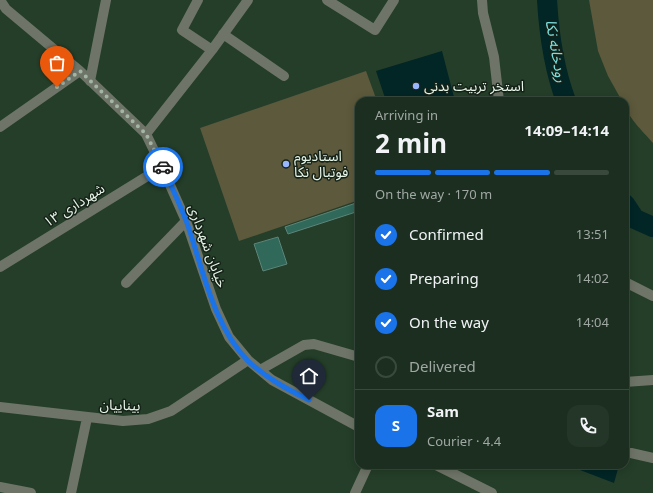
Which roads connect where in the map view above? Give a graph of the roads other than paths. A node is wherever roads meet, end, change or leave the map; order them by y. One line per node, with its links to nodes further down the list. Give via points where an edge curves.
1 (0, 0): 10 (street, خیابان شهرداری, via 6,9)
2 (106, 0): 12 (street)
3 (198, 0): 9 (street, via 182,30)
4 (248, 0): 8 (street)
5 (327, 0): 6 (street, via 375,30)
6 (394, 0)
7 (482, 0): 13 (street, via 494,57)
8 (223, 34): 9 (street); 11 (street)
9 (212, 50): 15 (street)
10 (80, 71): 12 (street, خیابان شهرداری); 14 (street)
11 (284, 76)
12 (90, 81): 15 (street, خیابان شهرداری)
13 (499, 97)
14 (0, 127)
15 (146, 134): 16 (street, خیابان شهرداری)
16 (162, 166): 17 (street, خیابان شهرداری); 18 (street, شهرداری ۱۳)
17 (186, 221): 19 (street); 23 (street, خیابان شهرداری, via 216,309 229,337)
18 (0, 267)
19 (126, 283)
20 (629, 284): 21 (street)
21 (653, 296)
22 (355, 356): 24 (street, via 314,344 304,345)
23 (248, 360): 24 (street, خیابان شهرداری); 28 (street, بیناییان, via 171,411 148,419 123,421)
24 (260, 370): 29 (street, خیابان شهرداری, via 272,380)
25 (653, 380): 26 (street)
26 (629, 382)
27 (0, 407): 28 (street, بیناییان)
28 (87, 418): 36 (street)
29 (355, 425)
30 (631, 453): 31 (street)
31 (653, 458)
32 (366, 469): 37 (street)
33 (444, 469): 38 (street)
34 (0, 487): 35 (street)
35 (32, 493)
36 (71, 493)
37 (355, 493)
38 (492, 493)

